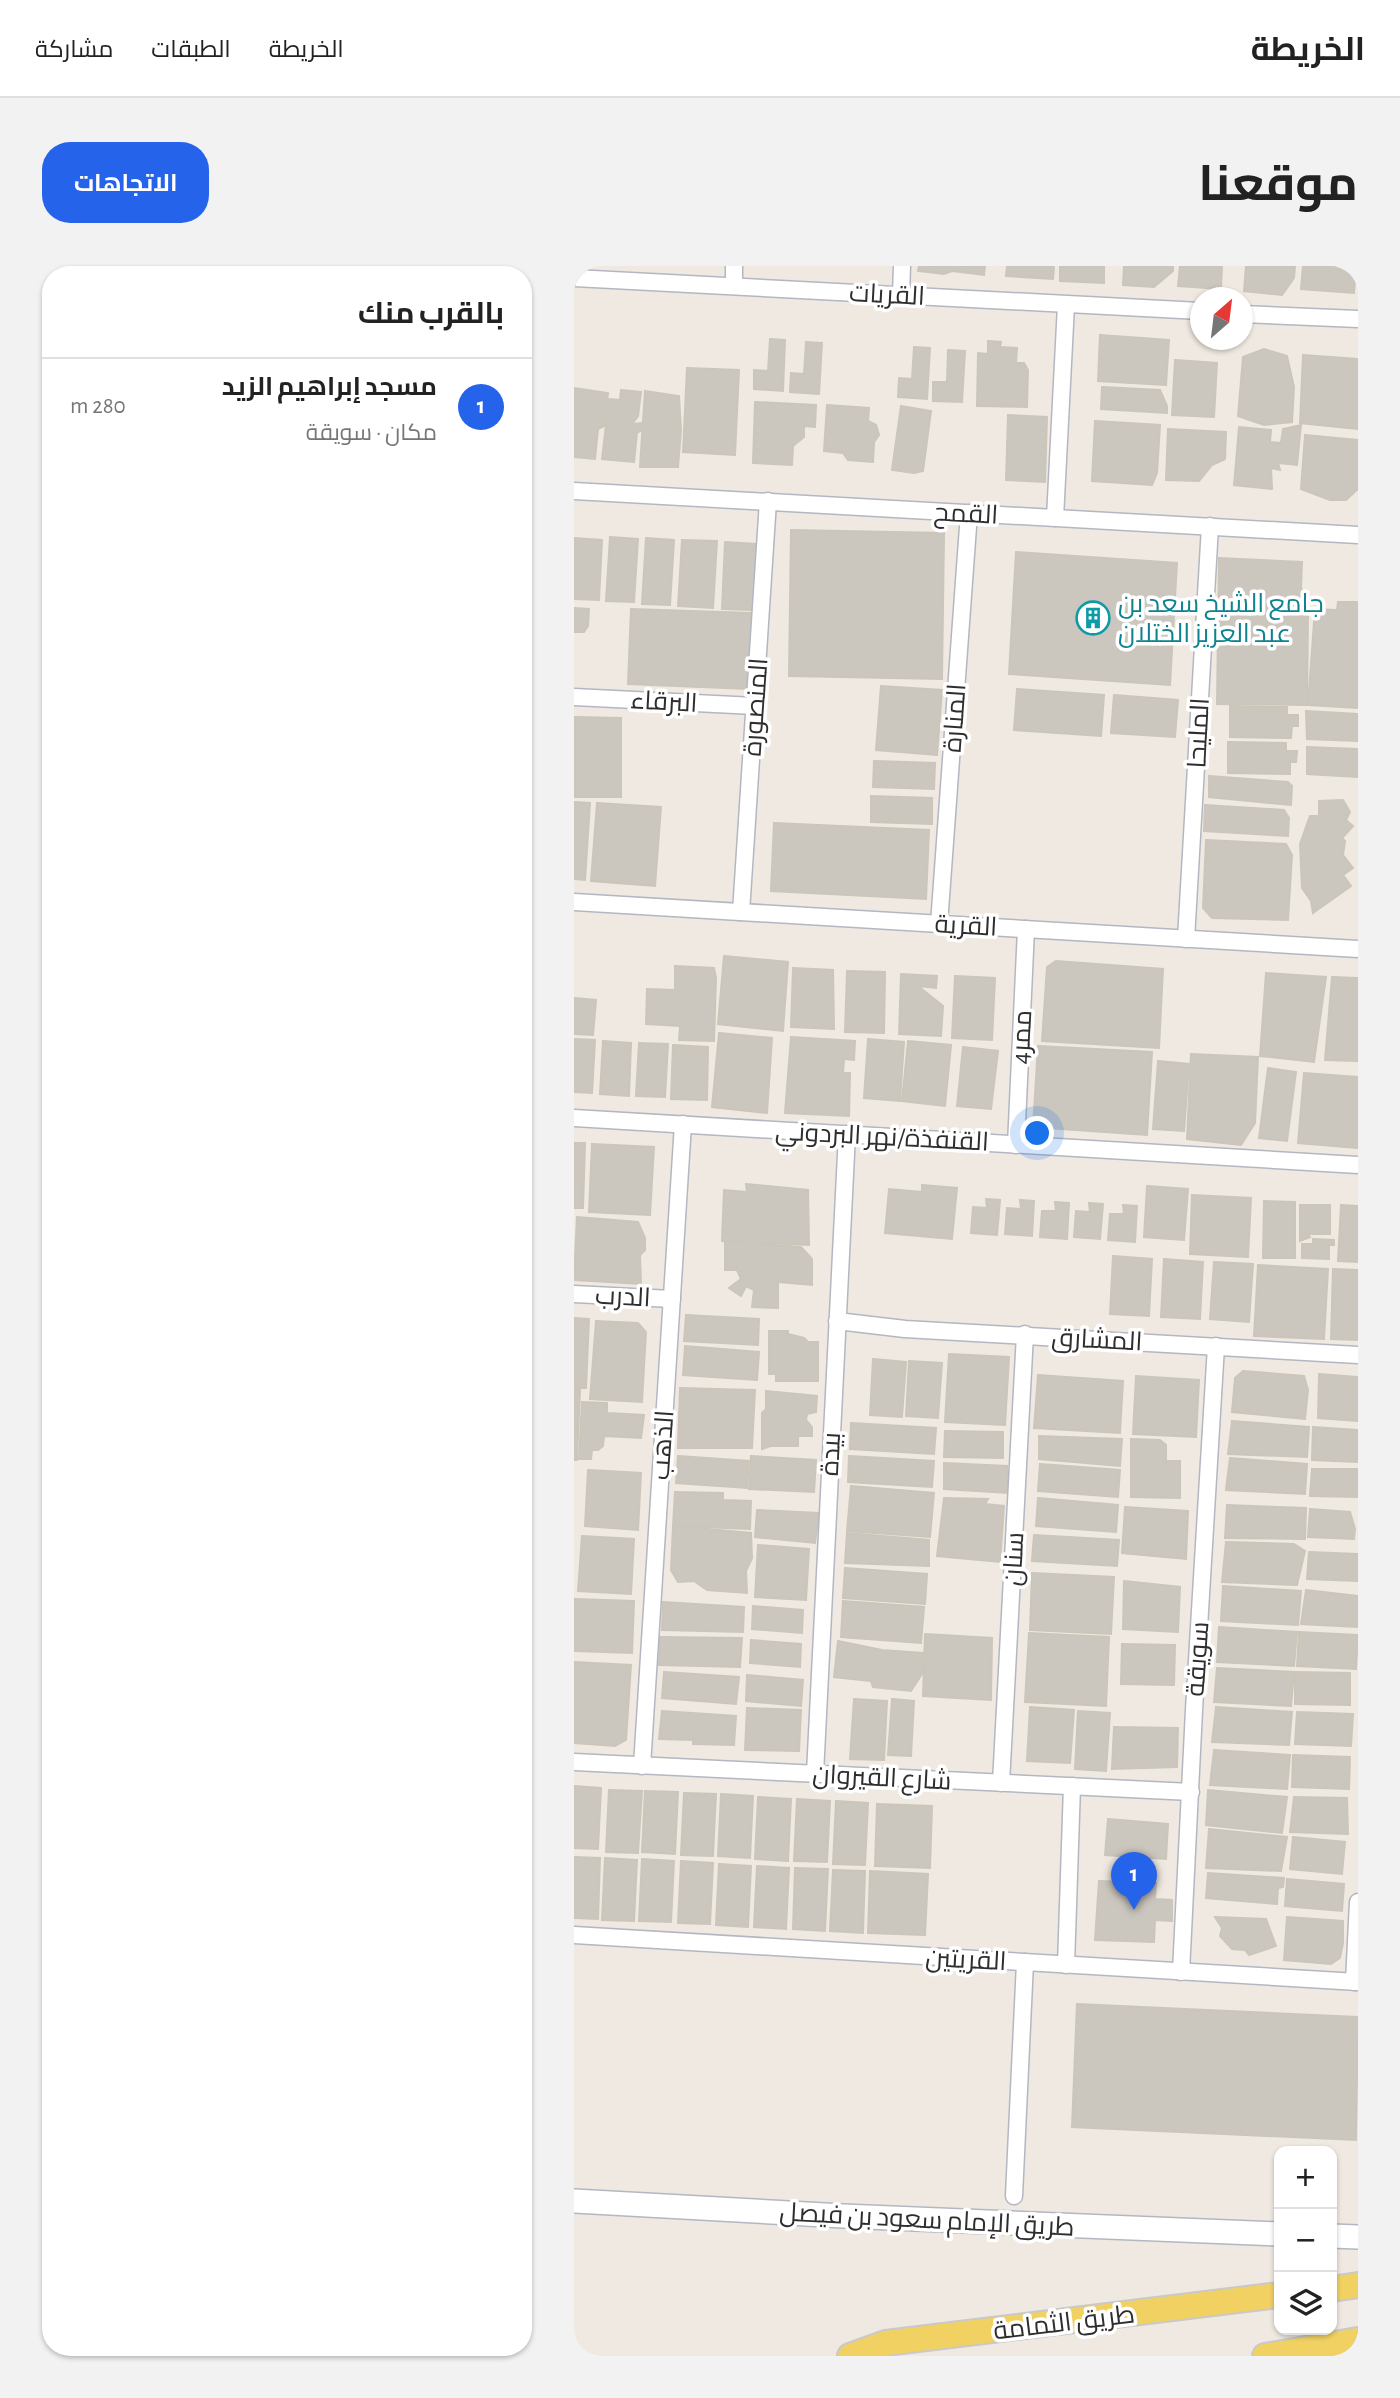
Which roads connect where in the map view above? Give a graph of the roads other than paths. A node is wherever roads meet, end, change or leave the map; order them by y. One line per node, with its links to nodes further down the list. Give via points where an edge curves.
1 (734, 266): 4 (street)
2 (902, 266): 5 (street)
3 (574, 278): 4 (street, القريات)
4 (734, 286): 5 (street, القريات)
5 (901, 295): 6 (street, القريات)
6 (1066, 305): 7 (street, القريات); 13 (street)
7 (1190, 311)
8 (1253, 314): 9 (street)
9 (1358, 319)
10 (574, 491): 11 (street, القمح)
11 (768, 502): 12 (street, القمح); 17 (street, المنصورة)
12 (969, 513): 13 (street, القمح); 20 (street, المنارة)
13 (1055, 518): 14 (street, القمح)
14 (1210, 526): 15 (street, القمح); 22 (street, المليحا)
15 (1358, 535)
16 (574, 697): 17 (street, البرقاء)
17 (755, 706): 19 (street, المنصورة)
18 (574, 902): 19 (street, القرية)
19 (741, 912): 20 (street, القرية)
20 (939, 924): 21 (street, القرية)
21 (1026, 929): 22 (street, القرية); 27 (street, ممر4)
22 (1186, 939): 23 (street, القرية)
23 (1358, 949)
24 (574, 1118): 25 (street, القنفذة/نهر البردوني)
25 (683, 1124): 26 (street, القنفذة/نهر البردوني); 30 (street, الذهب)
26 (847, 1134): 27 (street, القنفذة/نهر البردوني); 31 (street, بيدة)
27 (1016, 1144): 28 (street, القنفذة/نهر البردوني)
28 (1358, 1165)
29 (574, 1294): 30 (street, الدرب)
30 (672, 1299): 36 (street, الذهب)
31 (837, 1321): 32 (street, المشارق); 37 (street, بيدة)
32 (1025, 1334): 33 (street, المشارق); 38 (street, سنان)
33 (1216, 1346): 34 (street, المشارق); 40 (street, سويقة)
34 (1358, 1355)
35 (574, 1762): 36 (street, شارع القيروان)
36 (642, 1766): 37 (street, شارع القيروان)
37 (816, 1774): 38 (street, شارع القيروان)
38 (1001, 1783): 39 (street, شارع القيروان)
39 (1072, 1786): 40 (street, شارع القيروان); 44 (street)
40 (1191, 1792): 45 (street, سويقة)
41 (1358, 1902): 46 (street)
42 (574, 1935): 43 (street, القريتين)
43 (1026, 1962): 44 (street, القريتين); 47 (street)
44 (1066, 1965): 45 (street, القريتين)
45 (1181, 1972): 46 (street, القريتين)
46 (1356, 1982)
47 (1014, 2196)
48 (574, 2201): 49 (main road, طريق الإمام سعود بن فيصل)
49 (1274, 2234)
50 (1337, 2236): 51 (main road)
51 (1358, 2237)
52 (1358, 2286): 53 (main road)
53 (1337, 2288)
54 (1274, 2296): 56 (main road, طريق الثمامة, via 886,2343)
55 (1358, 2340): 57 (main road)
56 (850, 2356)
57 (1265, 2356)

